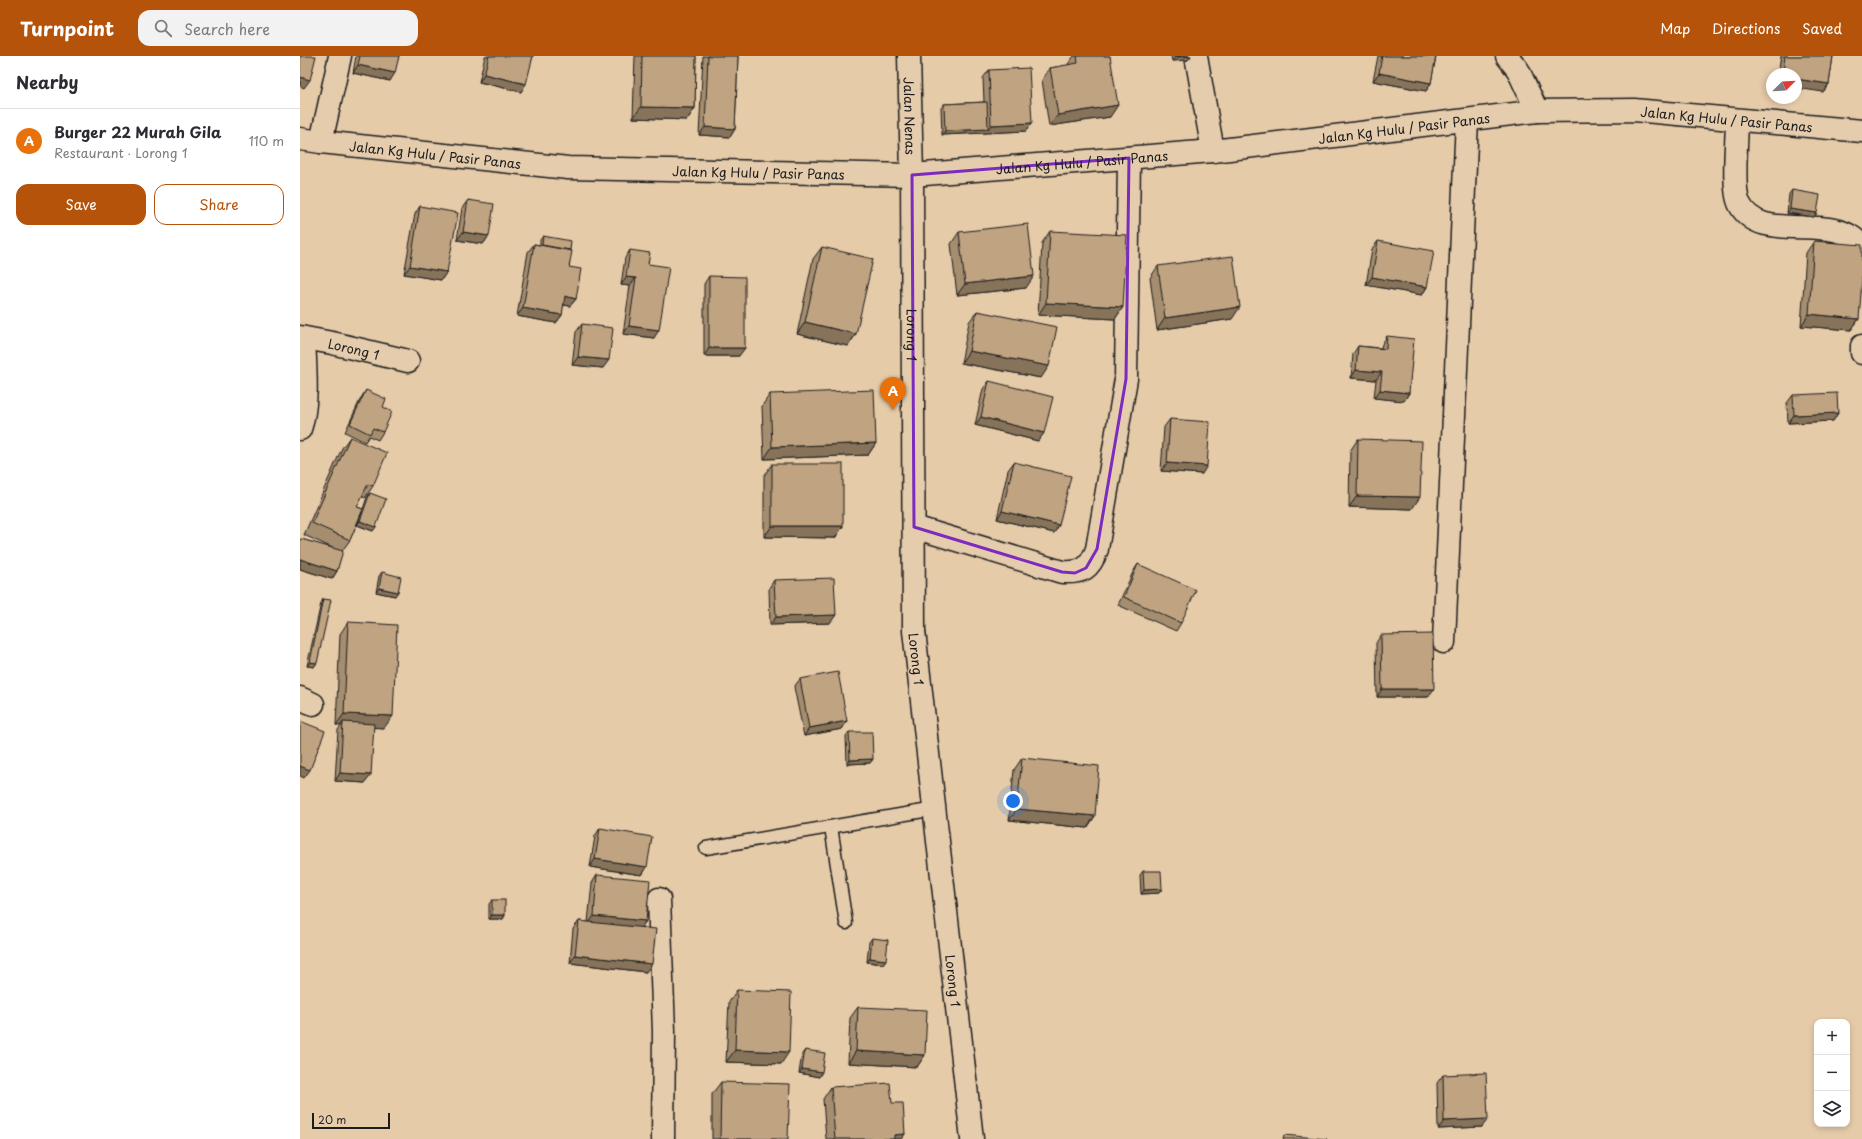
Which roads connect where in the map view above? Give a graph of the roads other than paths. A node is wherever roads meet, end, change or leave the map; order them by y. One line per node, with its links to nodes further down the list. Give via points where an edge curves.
1 (340, 56): 10 (street)
2 (908, 56): 13 (street, Jalan Nenas)
3 (1196, 56): 11 (street)
4 (1507, 56): 5 (street, via 1518,70)
5 (1538, 111): 6 (street, Jalan Kg Hulu / Pasir Panas); 7 (street, Jalan Kg Hulu / Pasir Panas, via 1634,110)
6 (1467, 120): 11 (street, Jalan Kg Hulu / Pasir Panas); 21 (street)
7 (1737, 120): 8 (street, Jalan Kg Hulu / Pasir Panas); 14 (street, via 1736,186 1739,202 1747,214 1757,221 1772,225 1842,232 1857,240)
8 (1862, 131)
9 (300, 139): 10 (street, Jalan Kg Hulu / Pasir Panas)
10 (321, 142): 13 (street, Jalan Kg Hulu / Pasir Panas, via 568,168)
11 (1213, 151): 12 (street, Jalan Kg Hulu / Pasir Panas)
12 (1129, 158): 13 (street, Jalan Kg Hulu / Pasir Panas); 20 (street, via 1126,379 1093,561 1075,573 1062,572)
13 (912, 175): 20 (street, Lorong 1)
14 (1862, 248)
15 (302, 337): 18 (street, Lorong 1); 19 (street, via 304,395)
16 (1862, 346): 17 (street)
17 (1862, 353)
18 (408, 361)
19 (300, 430)
20 (914, 527): 22 (street, Lorong 1, via 914,631)
21 (1444, 642)
22 (935, 809): 23 (lane); 28 (street, Lorong 1)
23 (831, 826): 24 (lane); 26 (lane)
24 (706, 848)
25 (659, 899): 27 (street, via 664,1031)
26 (846, 923)
27 (663, 1139)
28 (972, 1139)

